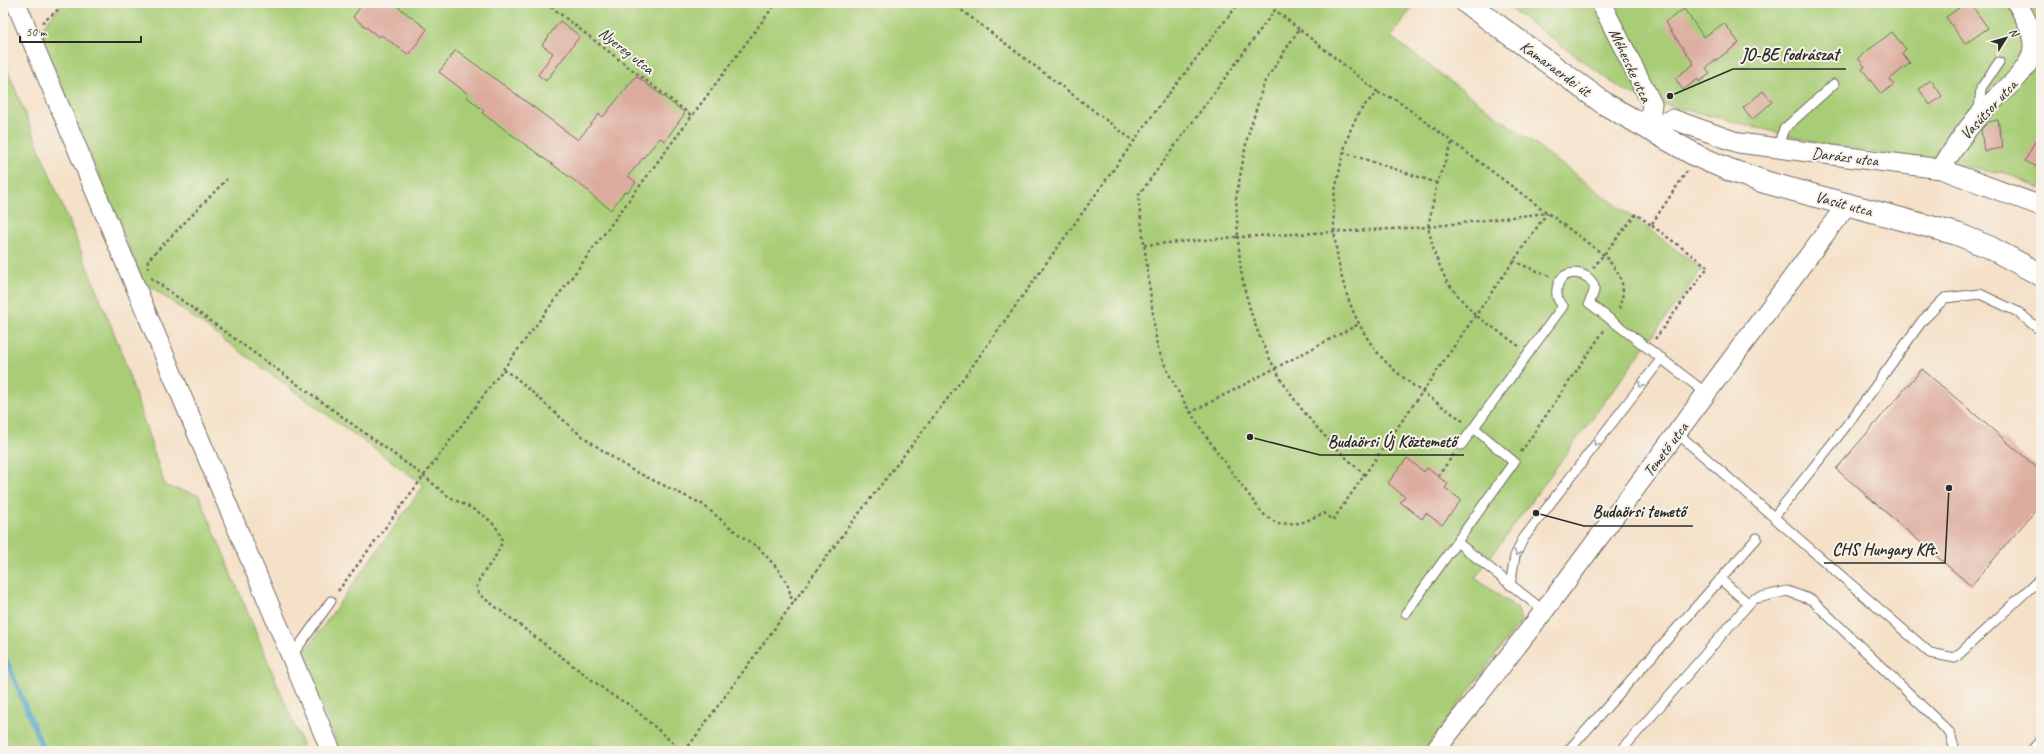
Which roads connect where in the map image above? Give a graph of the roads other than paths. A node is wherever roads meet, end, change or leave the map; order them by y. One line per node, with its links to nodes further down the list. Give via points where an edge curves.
1 (16, 3): 30 (street)
2 (1467, 3): 8 (street, Kamaraerdei út, via 1605,104)
3 (1601, 3): 8 (street, Méhecske utca, via 1652,104)
4 (2017, 3): 7 (street, Vasútsor utca, via 2030,29 2033,46 2030,59 2018,77)
5 (1999, 62): 7 (lane, via 1981,88)
6 (1834, 84): 9 (lane, via 1784,129)
7 (1979, 114): 10 (street, Vasútsor utca)
8 (1648, 130): 9 (street, Darázs utca, via 1672,119 1739,143); 11 (street, Vasút utca, via 1732,172)
9 (1777, 148): 10 (street, Darázs utca)
10 (1941, 169): 12 (street, Darázs utca)
11 (1848, 203): 13 (street, Vasút utca, via 1957,234 1990,247); 16 (street, Temető utca)
12 (2041, 206)
13 (2041, 275)
14 (2041, 331): 20 (lane, via 2018,312 1980,294 1945,298 1922,321 1854,416)
15 (1662, 358): 16 (lane); 17 (lane, via 1589,303 1594,290 1592,283 1581,274 1571,273 1560,280 1557,296 1563,306); 25 (lane, one-way to 25, via 1523,539 1515,556)
16 (1706, 393): 18 (street, Temető utca)
17 (1474, 428): 19 (lane); 22 (lane, via 1514,462)
18 (1677, 433): 20 (lane); 28 (street, Temető utca)
19 (1461, 445)
20 (1774, 517): 23 (lane, via 1930,653 1954,658)
21 (1757, 538): 24 (lane)
22 (1458, 543): 25 (lane); 29 (lane)
23 (2041, 578)
24 (1720, 579): 27 (lane); 34 (lane)
25 (1510, 585): 28 (lane)
26 (331, 601): 30 (lane)
27 (1749, 604): 35 (lane); 36 (lane, via 1753,599 1787,591 1812,600 1950,733)
28 (1544, 611): 33 (street, Temető utca)
29 (1406, 613)
30 (291, 657): 32 (street)
31 (2041, 740): 37 (lane)
32 (331, 751)
33 (1436, 751)
34 (1568, 751)
35 (1621, 751)
36 (1955, 751)
37 (2031, 751)

